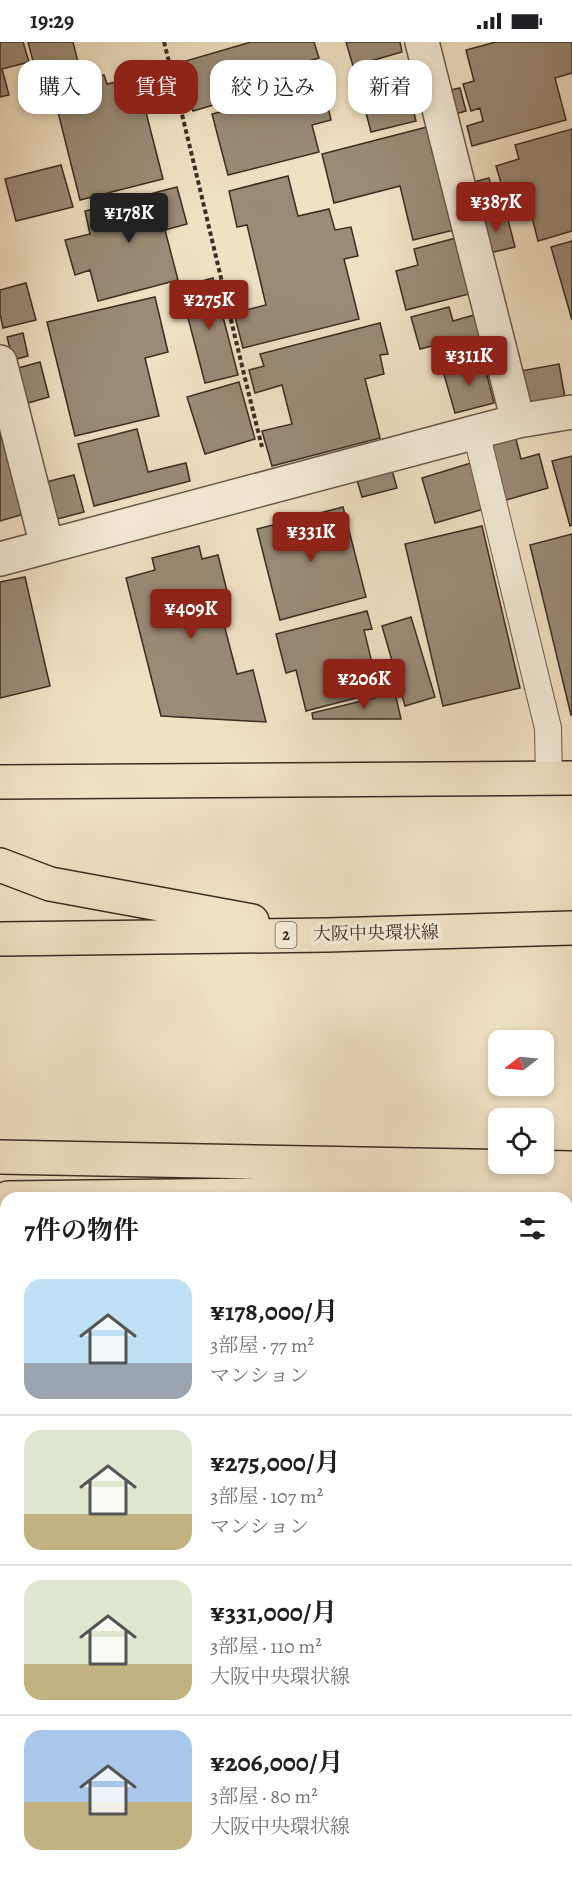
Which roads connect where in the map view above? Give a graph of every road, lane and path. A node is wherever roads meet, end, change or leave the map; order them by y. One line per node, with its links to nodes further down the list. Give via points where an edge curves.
1 (164, 42): 7 (path)
2 (422, 42): 5 (street)
3 (0, 362): 8 (street)
4 (572, 411): 5 (street)
5 (518, 421): 6 (street)
6 (476, 432): 7 (street); 10 (lane)
7 (272, 486): 8 (street)
8 (47, 546): 9 (street)
9 (0, 559)
10 (561, 778): 11 (main road)
11 (0, 782)
12 (0, 865): 14 (main road, via 50,884)
13 (572, 928): 14 (main road, 大阪中央環状線 / 2)
14 (327, 935): 15 (main road, 大阪中央環状線 / 2)
15 (0, 939)
16 (0, 1157): 17 (main road)
17 (572, 1168)
18 (572, 1191): 19 (main road)
19 (491, 1192)

